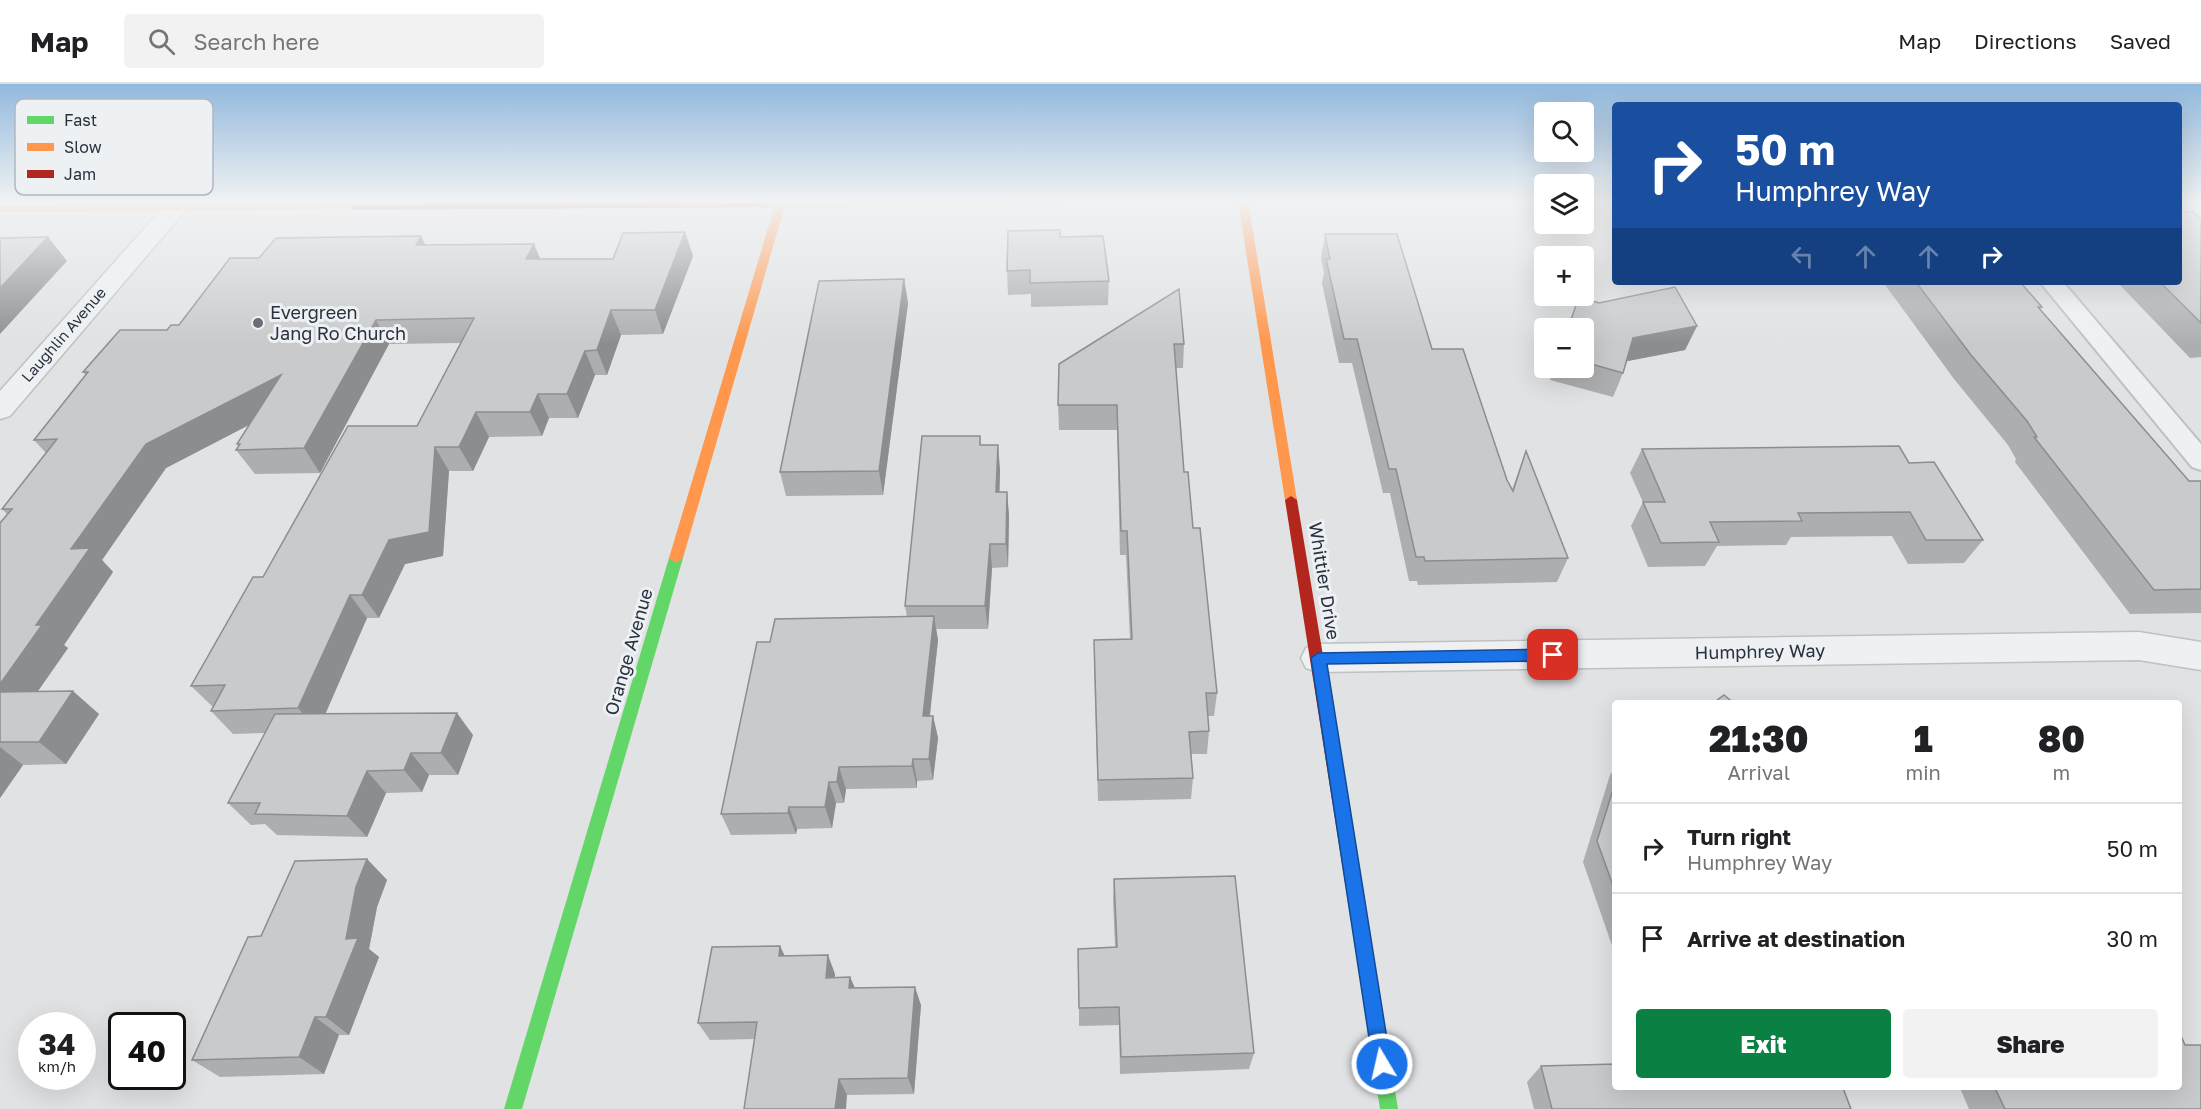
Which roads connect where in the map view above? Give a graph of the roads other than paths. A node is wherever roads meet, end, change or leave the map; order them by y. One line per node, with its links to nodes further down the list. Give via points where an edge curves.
1 (140, 249): 5 (street, Laughlin Avenue)
2 (767, 249): 9 (street, Orange Avenue)
3 (1251, 249): 8 (street, Whittier Drive)
4 (2054, 285): 6 (lane)
5 (0, 409)
6 (2201, 461)
7 (2201, 656): 8 (street, Humphrey Way, via 2139,646)
8 (1318, 658): 10 (street, Whittier Drive)
9 (513, 1109)
10 (1389, 1109)

